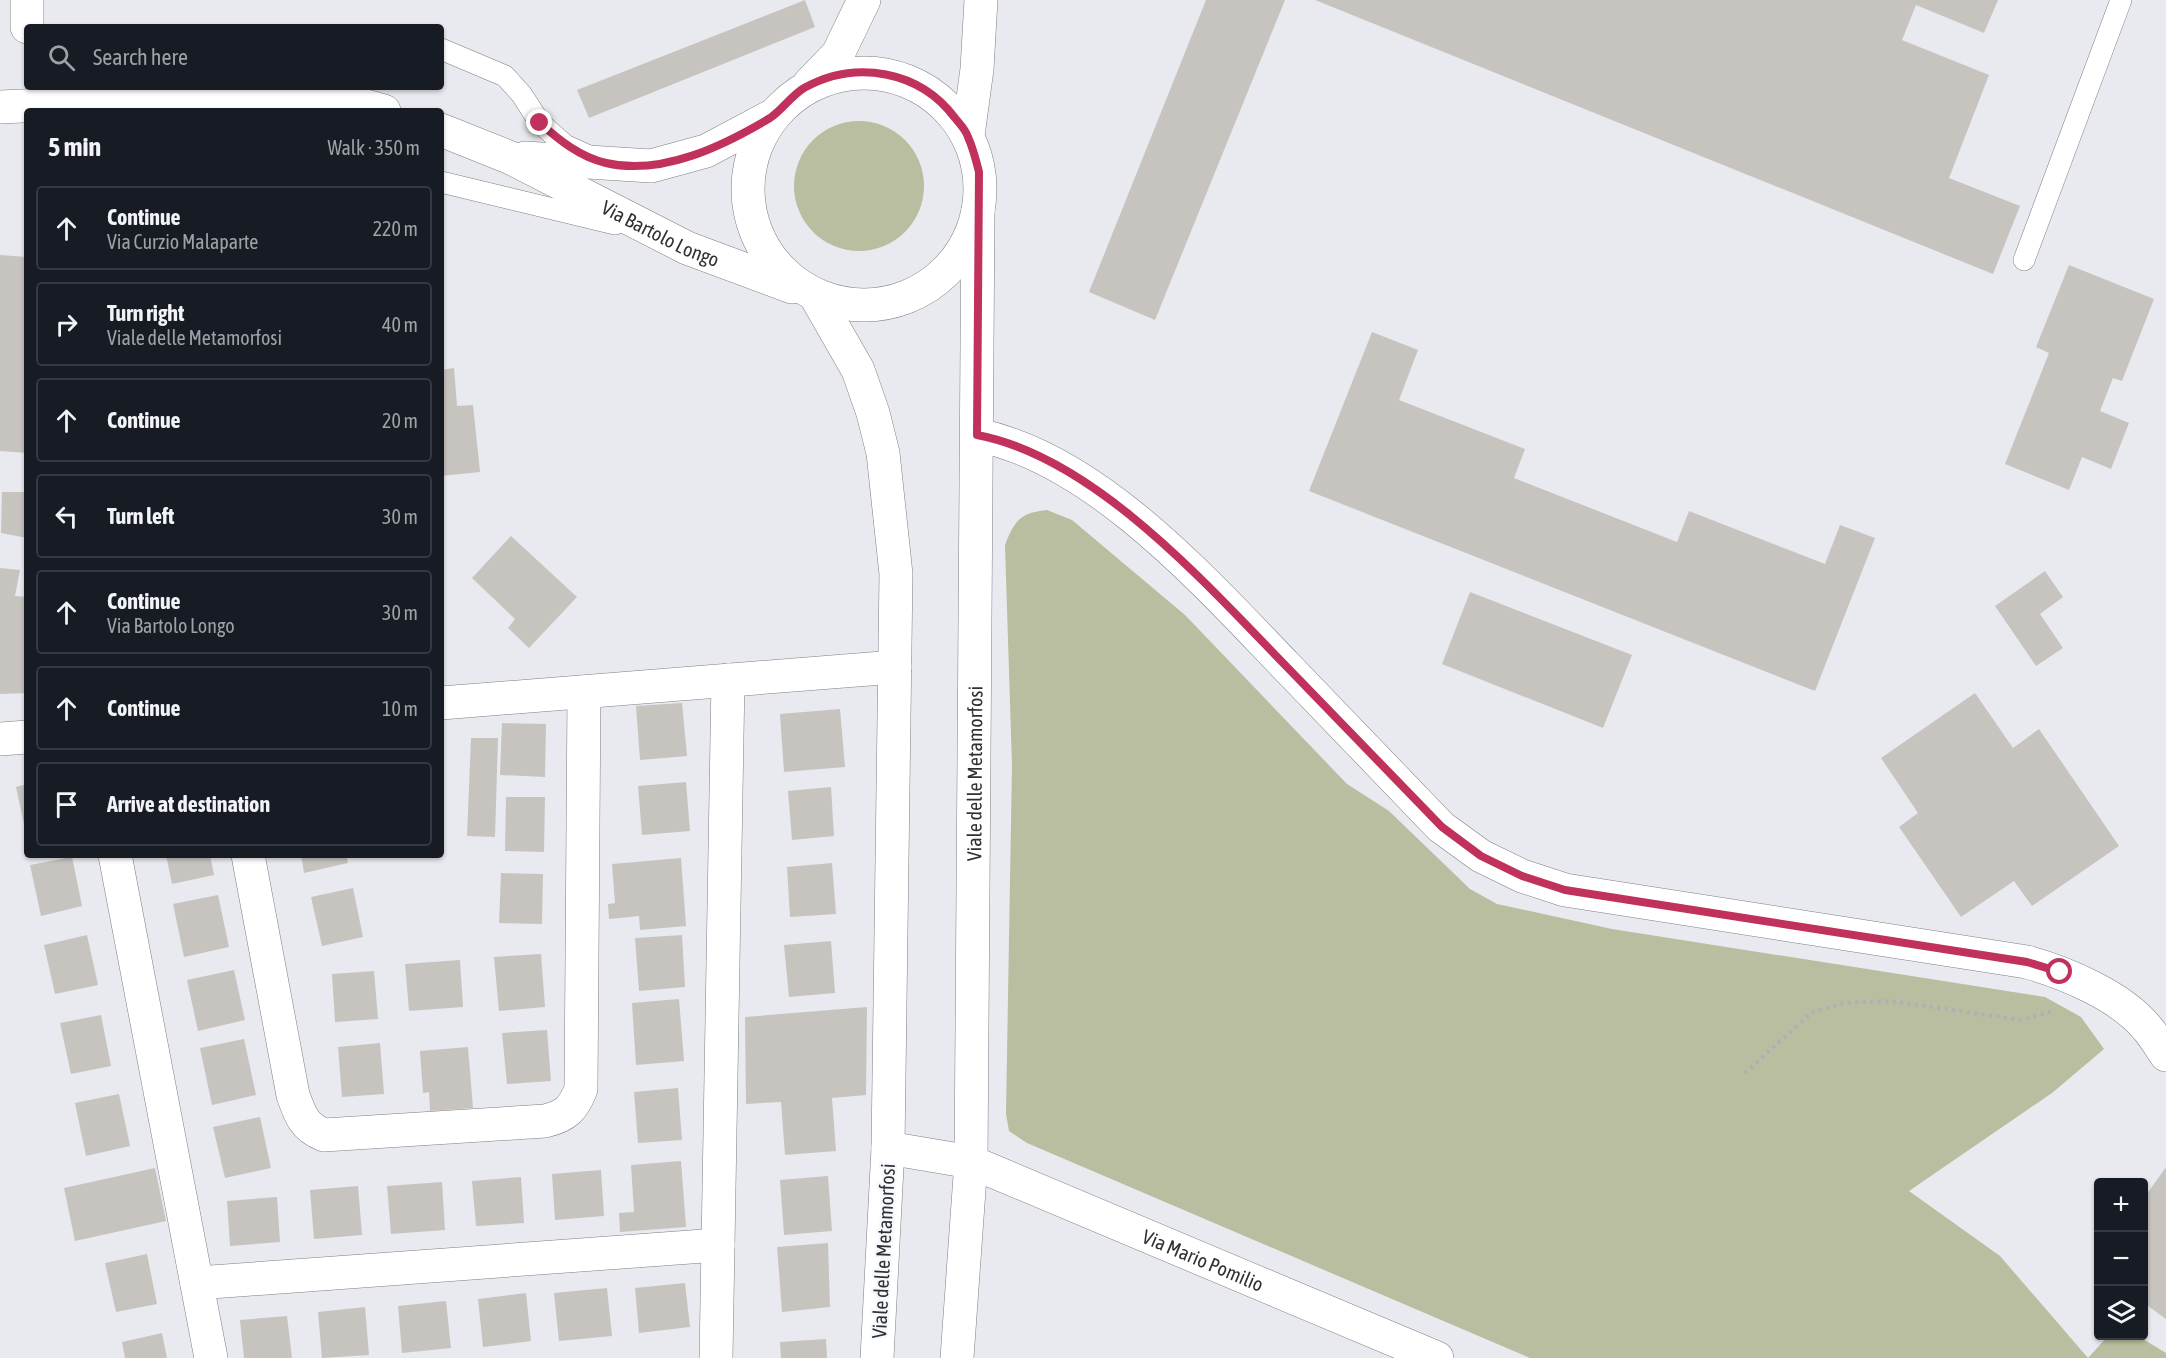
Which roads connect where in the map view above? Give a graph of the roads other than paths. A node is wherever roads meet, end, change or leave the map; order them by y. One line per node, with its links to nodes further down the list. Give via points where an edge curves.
1 (27, 0): 5 (street)
2 (864, 0): 7 (street, via 838,54)
3 (981, 0): 15 (street)
4 (2121, 0): 21 (lane)
5 (27, 24)
6 (444, 50): 17 (lane, via 505,76 540,123 565,145)
7 (805, 88): 13 (street); 15 (street, via 861,71 905,79 944,104)
8 (279, 91): 10 (street); 12 (street)
9 (19, 100): 10 (street)
10 (114, 102): 11 (lane)
11 (137, 108)
12 (374, 108)
13 (772, 116): 17 (street, Via Bartolo Longo, via 706,151 651,166); 22 (street, via 755,146 749,168 747,190 754,230 768,257 785,276)
14 (444, 131): 16 (street, Via Bartolo Longo)
15 (968, 135): 19 (street, Viale delle Metamorfosi, via 979,172)
16 (511, 158): 17 (street, Via Bartolo Longo); 20 (street, Via Bartolo Longo)
17 (606, 163)
18 (444, 183): 20 (lane, via 593,217)
19 (978, 211): 22 (street, via 966,245 950,268 929,286 899,300 860,306); 23 (street, Viale delle Metamorfosi)
20 (687, 248): 22 (street, Via Bartolo Longo)
21 (2024, 260)
22 (815, 295): 24 (street, Viale delle Metamorfosi, via 858,369 883,453 896,574)
23 (977, 435): 32 (street, via 1022,447 1065,469 1156,539 1216,594 1442,827 1481,856 1522,876 1565,890 2027,962 2060,972 2094,989 2146,1027); 34 (street, Viale delle Metamorfosi)
24 (895, 667): 25 (street); 33 (street, Viale delle Metamorfosi)
25 (728, 680): 26 (street); 35 (street)
26 (585, 692): 27 (street); 31 (street, via 581,1089 574,1106 562,1117 324,1135 313,1131 301,1120 293,1095)
27 (444, 703)
28 (24, 737): 29 (street)
29 (0, 739)
30 (116, 858): 36 (street)
31 (249, 858)
32 (2166, 1055)
33 (888, 1148): 34 (street, Via Mario Pomilio); 40 (street, Viale delle Metamorfosi)
34 (971, 1162): 37 (street, Viale delle Metamorfosi); 41 (street, Via Mario Pomilio)
35 (718, 1245): 36 (street); 39 (street)
36 (197, 1283): 38 (street)
37 (963, 1350)
38 (211, 1358)
39 (716, 1358)
40 (877, 1358)
41 (1437, 1358)

